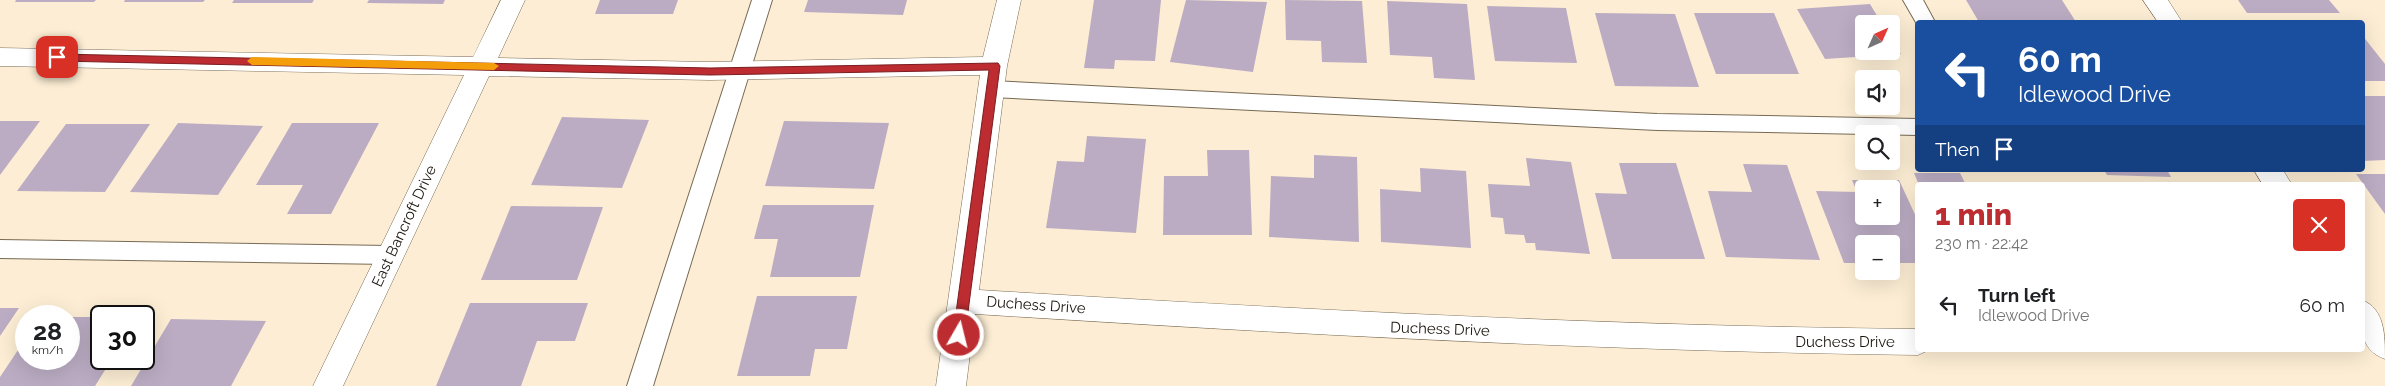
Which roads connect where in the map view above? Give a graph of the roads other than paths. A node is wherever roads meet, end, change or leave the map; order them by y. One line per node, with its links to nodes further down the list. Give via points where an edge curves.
1 (513, 0): 9 (street, East Bancroft Drive)
2 (762, 0): 10 (lane)
3 (1009, 0): 11 (street)
4 (1913, 0): 6 (lane)
5 (2155, 0): 7 (street)
6 (1924, 20)
7 (2169, 20)
8 (0, 57): 9 (street)
9 (480, 66): 10 (street); 14 (street, East Bancroft Drive)
10 (740, 71): 11 (street); 20 (lane)
11 (993, 78): 12 (lane, via 1657,122); 15 (street)
12 (1915, 127)
13 (0, 248): 14 (lane)
14 (390, 255): 19 (street, East Bancroft Drive)
15 (964, 300): 17 (street, Duchess Drive, via 1338,324 1759,342); 21 (street)
16 (2365, 318): 18 (street)
17 (1915, 342)
18 (2377, 344)
19 (328, 386)
20 (640, 386)
21 (952, 386)

